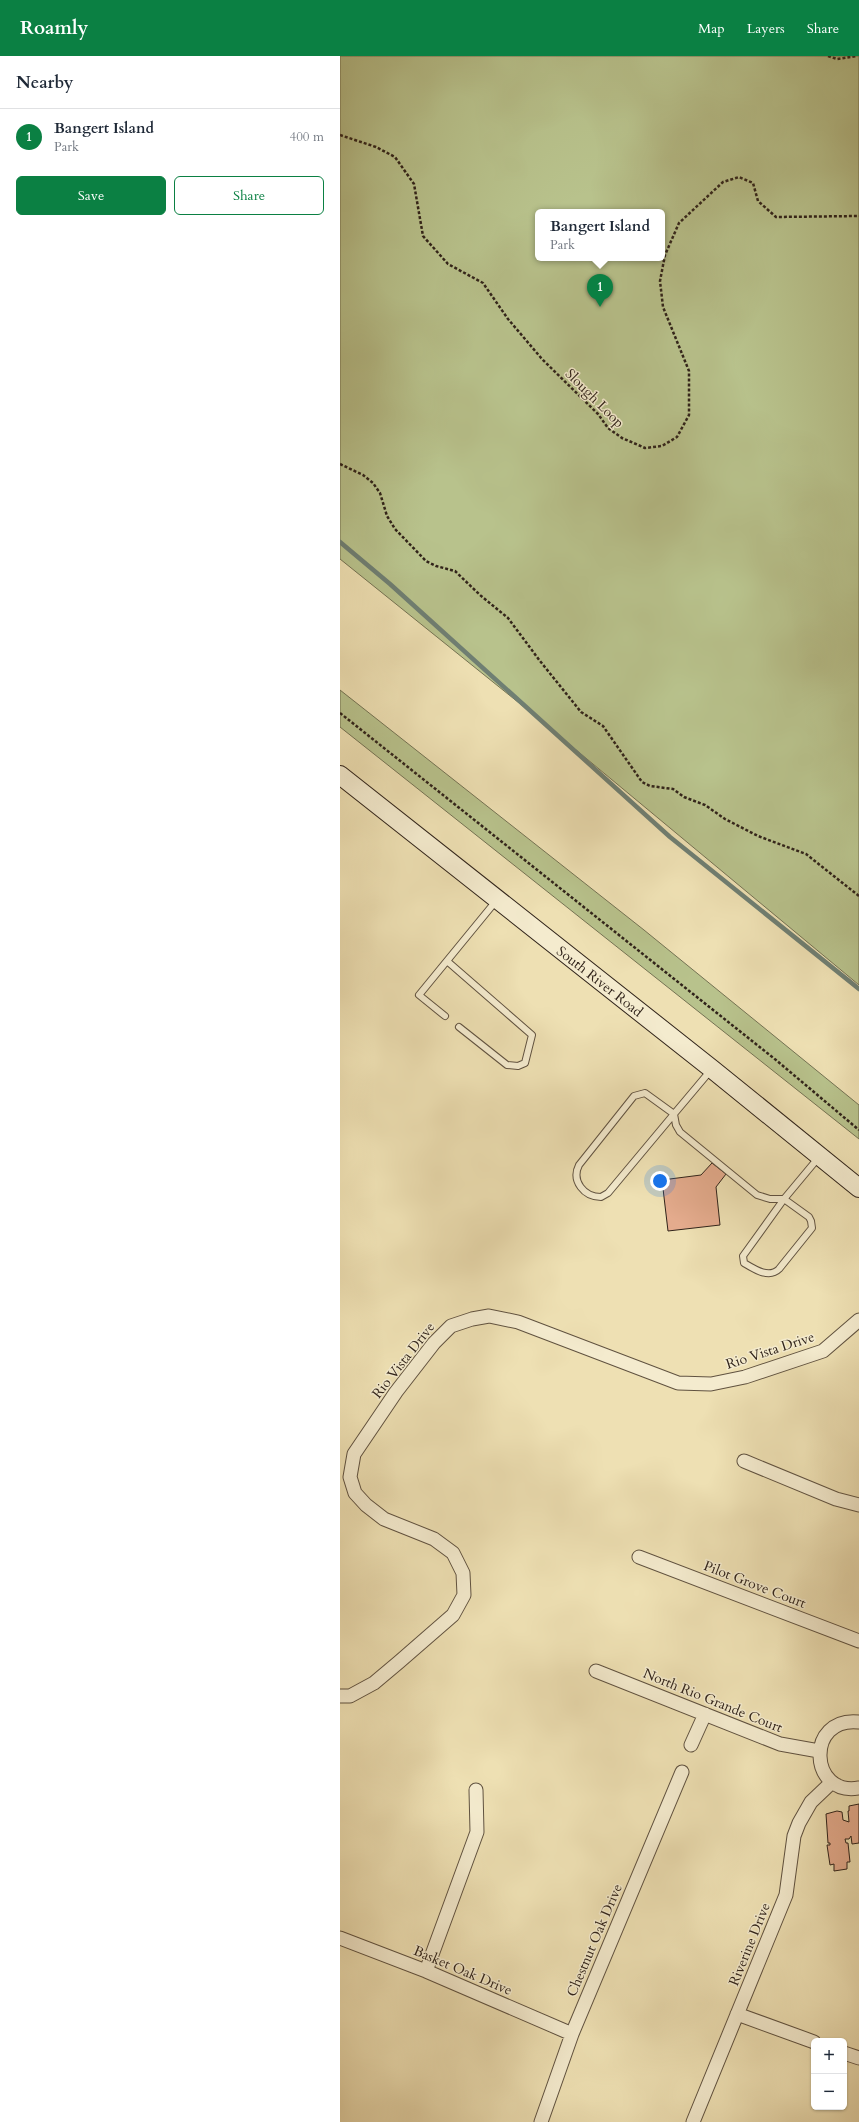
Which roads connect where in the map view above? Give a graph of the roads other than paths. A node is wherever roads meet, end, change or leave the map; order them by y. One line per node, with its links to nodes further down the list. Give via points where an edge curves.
1 (340, 775): 2 (main road, South River Road)
2 (497, 900): 3 (lane); 6 (main road, South River Road)
3 (447, 961): 4 (lane, via 419,995); 5 (lane, via 532,1035 525,1062 518,1066 507,1065)
4 (445, 1016)
5 (459, 1027)
6 (712, 1068): 7 (lane); 8 (main road, South River Road)
7 (674, 1114): 7 (lane, via 605,1196 591,1195 577,1183 575,1175 579,1165 634,1096 645,1093); 10 (lane, via 680,1132 757,1195 770,1199)
8 (820, 1155): 9 (main road, South River Road); 10 (lane)
9 (859, 1188)
10 (784, 1199): 10 (lane, via 743,1256 744,1263 768,1274 780,1269 812,1228 809,1218)
11 (859, 1320): 17 (street, Rio Vista Drive, via 823,1351 745,1378 711,1384 678,1383 518,1322 489,1316 451,1326 434,1343 396,1392 354,1454 350,1477 354,1493 384,1519 434,1539 453,1553 463,1573 464,1595 453,1615 400,1662 368,1686 350,1696)
12 (744, 1461): 13 (street, via 836,1499)
13 (859, 1505)
14 (639, 1557): 15 (street, Pilot Grove Court)
15 (859, 1641)
16 (596, 1670): 18 (street, North Rio Grande Court)
17 (340, 1696)
18 (705, 1714): 20 (street); 21 (street, North Rio Grande Court, via 780,1744)
19 (859, 1722): 21 (street, via 844,1723 832,1729 824,1738)
20 (692, 1745)
21 (820, 1751): 23 (street, via 822,1770)
22 (682, 1772): 29 (street, Chestnut Oak Drive)
23 (832, 1782): 24 (street, via 843,1787); 28 (street, Riverine Drive, via 811,1802 798,1824 786,1895)
24 (859, 1788)
25 (476, 1790): 27 (street, via 476,1832)
26 (340, 1938): 27 (street, Basket Oak Drive)
27 (426, 1971): 29 (street, Basket Oak Drive)
28 (737, 2014): 30 (street); 34 (street, Riverine Drive)
29 (572, 2034): 33 (street, Chestnut Oak Drive)
30 (811, 2041)
31 (847, 2054): 32 (street)
32 (859, 2058)
33 (541, 2122)
34 (693, 2122)

